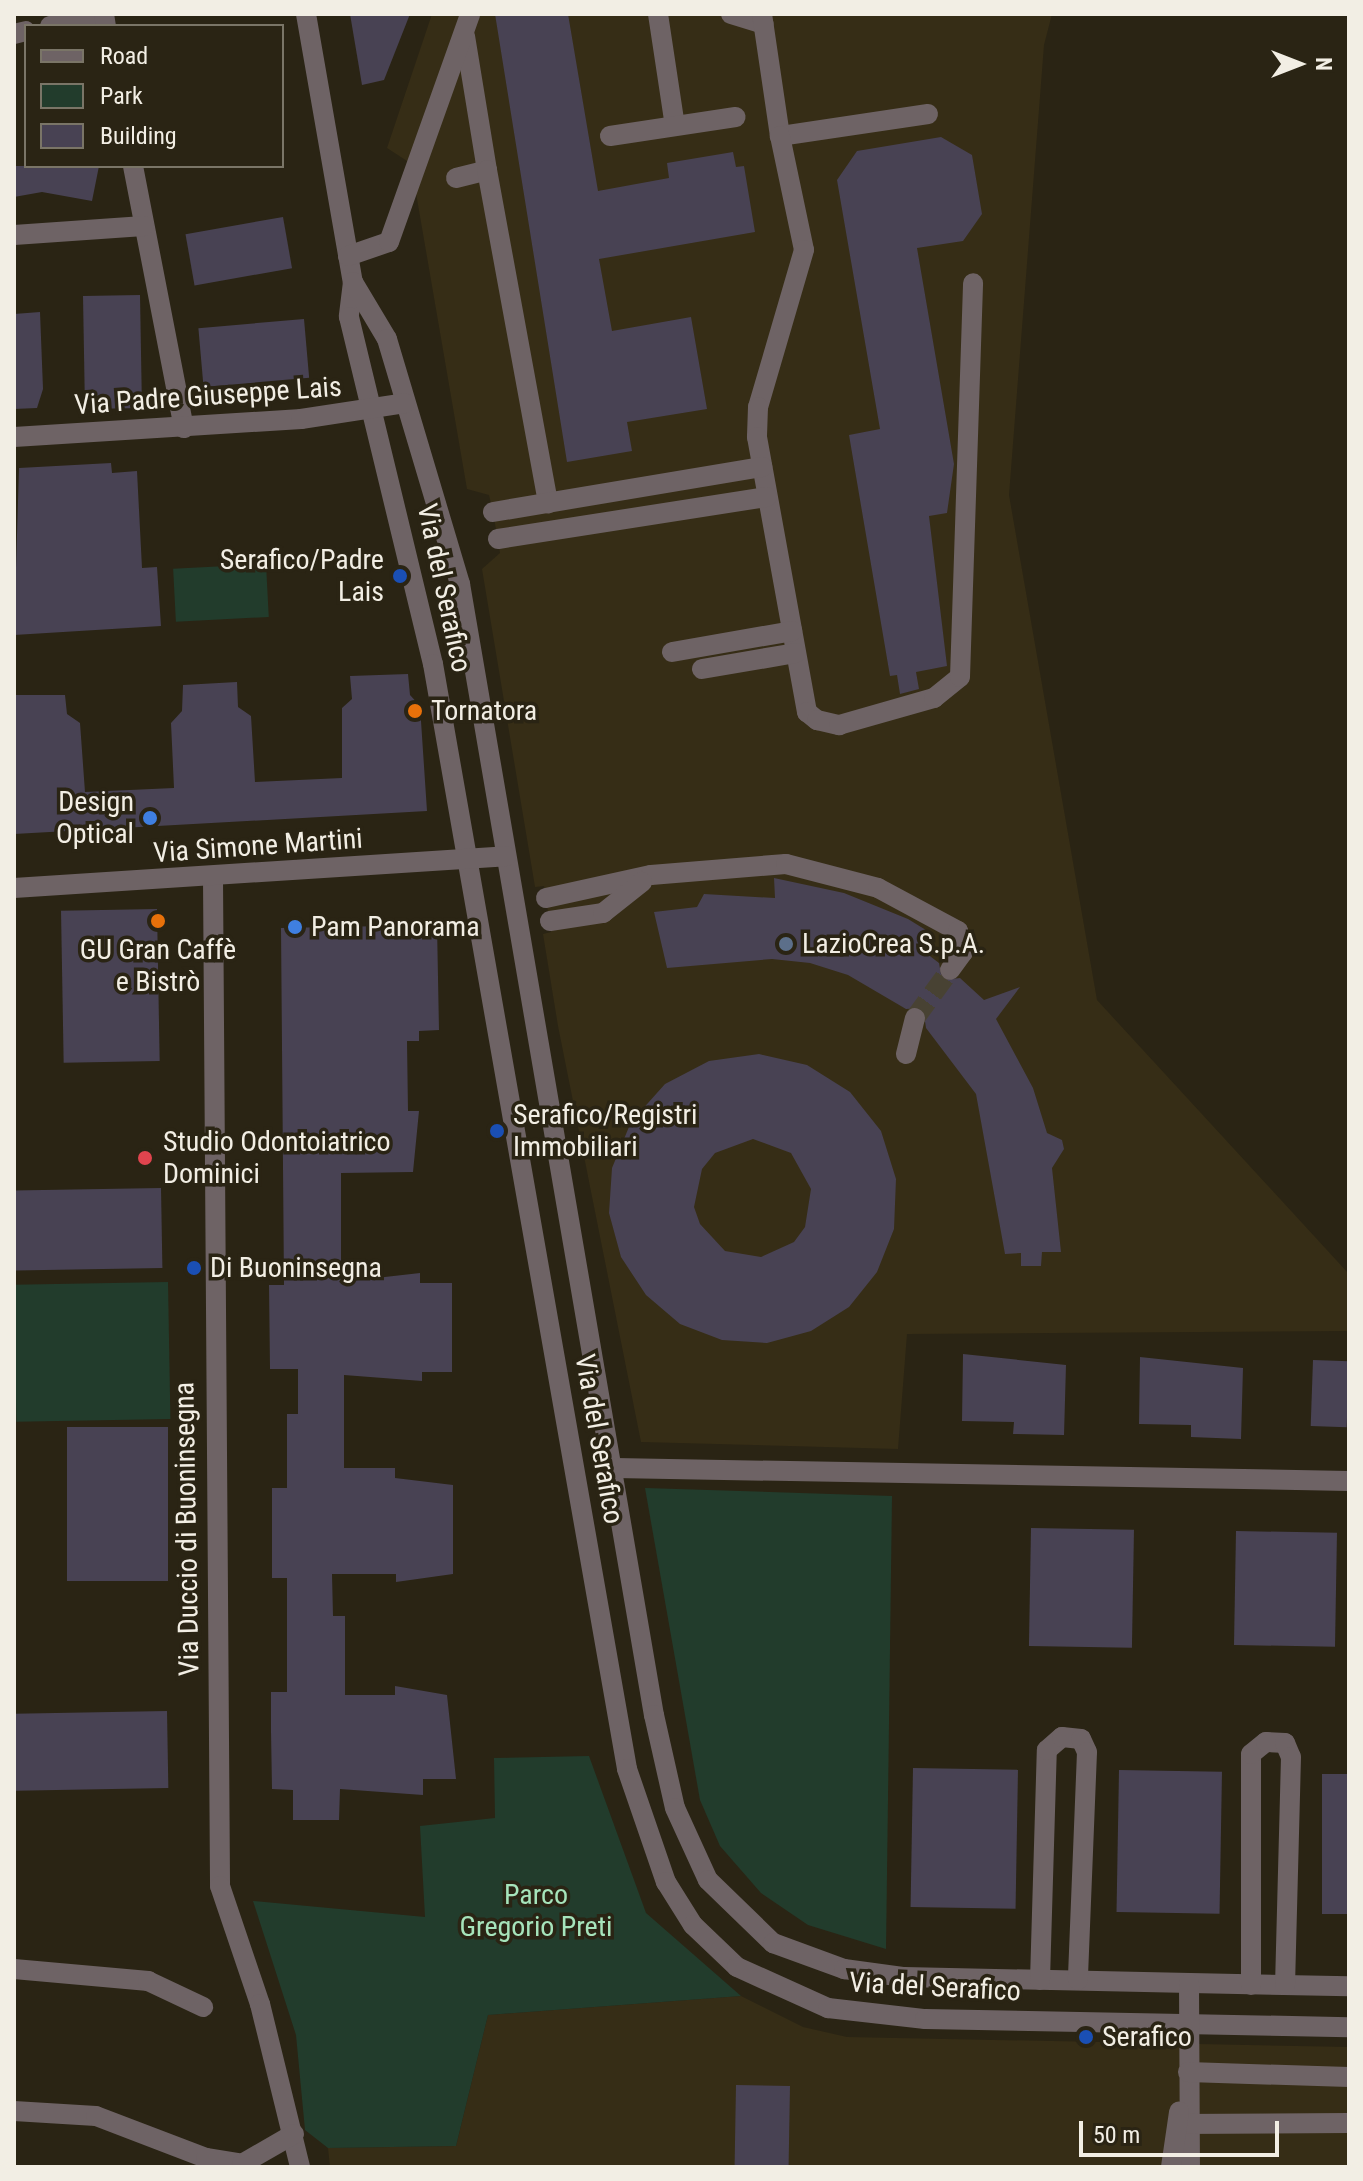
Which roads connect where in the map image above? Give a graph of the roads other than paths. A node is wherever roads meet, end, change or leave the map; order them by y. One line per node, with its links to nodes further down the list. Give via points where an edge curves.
1 (104, 14): 7 (street)
2 (306, 14): 18 (street, Via del Serafico)
3 (658, 14): 10 (street)
4 (731, 14): 5 (street)
5 (763, 19): 12 (street)
6 (467, 22): 14 (street); 18 (street, via 389,242)
7 (59, 24)
8 (928, 114): 12 (street)
9 (736, 117): 10 (street)
10 (675, 126): 11 (street)
11 (610, 136)
12 (780, 136): 25 (street, via 804,250 758,407)
13 (133, 168): 16 (street)
14 (487, 170): 15 (street); 27 (street)
15 (456, 178)
16 (144, 226): 17 (street); 23 (street)
17 (14, 235)
18 (348, 256): 19 (street, Via del Serafico)
19 (353, 282): 21 (street, Via del Serafico, via 387,339); 22 (street, Via del Serafico, via 349,317)
20 (973, 283): 32 (street, via 960,677 934,698 839,725 807,712)
21 (405, 403): 22 (street, Via Padre Giuseppe Lais); 34 (street, Via del Serafico, via 457,571)
22 (372, 411): 23 (street, Via Padre Giuseppe Lais); 35 (street, Via del Serafico, via 416,582)
23 (184, 428): 24 (street, Via Padre Giuseppe Lais)
24 (14, 437)
25 (762, 467): 26 (street); 27 (street)
26 (767, 497): 29 (street); 30 (street)
27 (548, 503): 28 (street)
28 (493, 512)
29 (498, 539)
30 (792, 631): 31 (street); 32 (street)
31 (672, 652)
32 (796, 653): 33 (street)
33 (702, 669)
34 (506, 856): 35 (street, Via Simone Martini); 44 (street, Via del Serafico)
35 (466, 859): 37 (street, Via Simone Martini); 54 (street, Via del Serafico, via 627,1769 647,1843 684,1913 737,1967 828,2008 925,2019)
36 (651, 875): 39 (street); 40 (street, via 603,913); 41 (street, via 786,864 878,888 958,931 963,952)
37 (213, 879): 38 (street, Via Simone Martini); 61 (street, Via Duccio di Buoninsegna, via 220,1886)
38 (14, 888)
39 (546, 898)
40 (550, 921)
41 (950, 970)
42 (915, 1018): 43 (street)
43 (906, 1054)
44 (615, 1468): 45 (street); 47 (street, Via del Serafico, via 667,1779 696,1859 726,1904 773,1943 818,1963 904,1977)
45 (1349, 1481)
46 (14, 1969): 53 (street, via 148,1981)
47 (1040, 1980): 48 (street, Via del Serafico); 48 (street, via 1047,1750 1062,1737 1081,1739 1087,1752)
48 (1078, 1980): 49 (street, Via del Serafico)
49 (1189, 1983): 50 (street, Via del Serafico); 54 (street)
50 (1251, 1985): 51 (street, Via del Serafico); 51 (street, via 1251,1754 1266,1742 1285,1743 1291,1757)
51 (1285, 1985): 52 (street, Via del Serafico)
52 (1349, 1986)
53 (203, 2007)
54 (1188, 2024): 55 (street, Via del Serafico); 56 (street)
55 (1349, 2027)
56 (1188, 2072): 57 (street); 60 (street, via 1179,2086)
57 (1349, 2077)
58 (14, 2111): 62 (street, via 96,2116)
59 (1349, 2123): 60 (street)
60 (1185, 2124): 65 (street); 66 (street)
61 (294, 2134): 62 (street, via 242,2164); 64 (street, Via Duccio di Buoninsegna)
62 (167, 2141): 63 (street)
63 (195, 2167)
64 (300, 2167)
65 (1171, 2167)
66 (1190, 2167)

